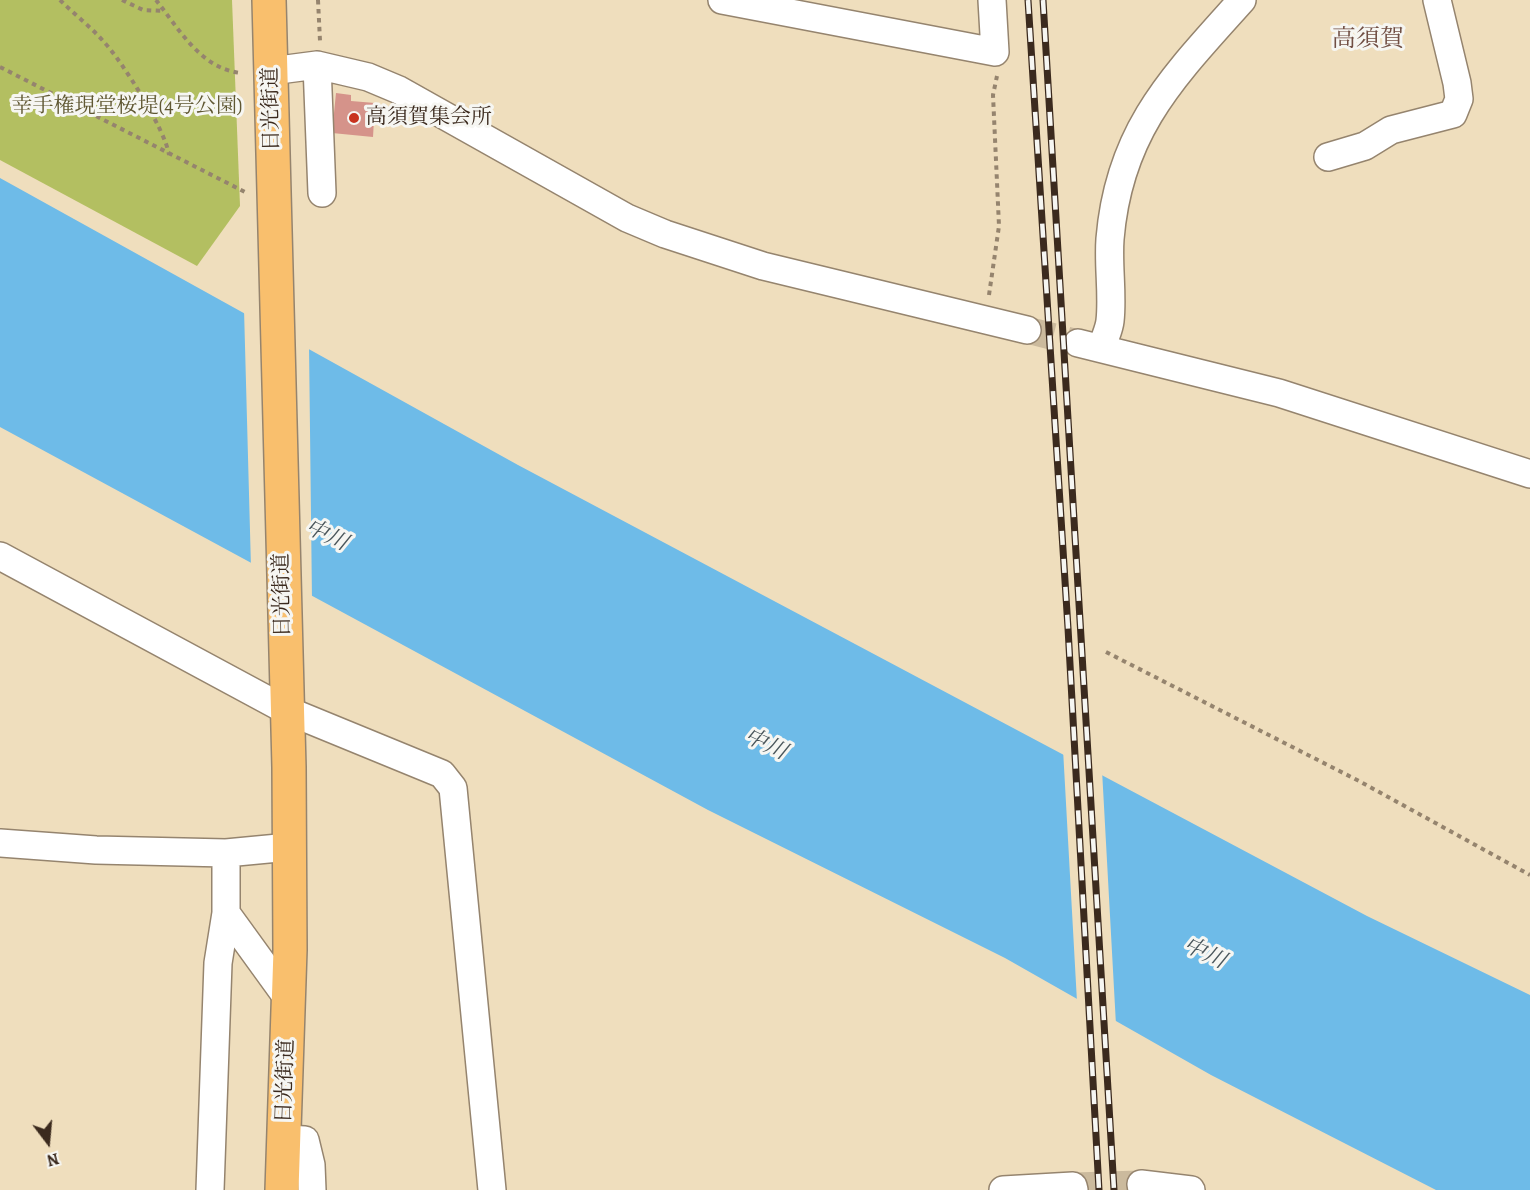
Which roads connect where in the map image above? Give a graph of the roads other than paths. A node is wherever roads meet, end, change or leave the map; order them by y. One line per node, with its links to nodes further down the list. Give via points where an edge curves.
1 (269, 0): 7 (highway, 日光街道)
2 (722, 0): 3 (street, via 995,52)
3 (992, 0)
4 (1242, 0): 11 (street, via 1166,87 1126,161 1116,194 1112,228 1110,321 1090,345 1279,393)
5 (1437, 0): 8 (street, via 1457,82 1459,99 1453,114 1391,130 1365,146)
6 (318, 56): 7 (street); 9 (street); 10 (street, via 399,90 627,218 665,234 763,266)
7 (257, 72): 13 (highway, 日光街道, via 275,222)
8 (1328, 158)
9 (322, 193)
10 (1027, 330)
11 (1530, 474)
12 (0, 556): 13 (street)
13 (286, 710): 15 (highway, 日光街道); 23 (street, via 442,774 453,788)
14 (0, 843): 16 (street)
15 (289, 847): 16 (street); 18 (highway, 日光街道)
16 (226, 853): 17 (street)
17 (226, 913): 18 (street); 20 (street, via 218,963)
18 (289, 1000): 19 (highway, 日光街道)
19 (285, 1139): 21 (highway, 日光街道); 22 (street, via 305,1140)
20 (210, 1190)
21 (282, 1190)
22 (312, 1190)
23 (492, 1190)
24 (1003, 1190): 25 (street, via 1073,1186)
25 (1074, 1190)
26 (1142, 1190): 27 (street, via 1141,1184)
27 (1191, 1190)

